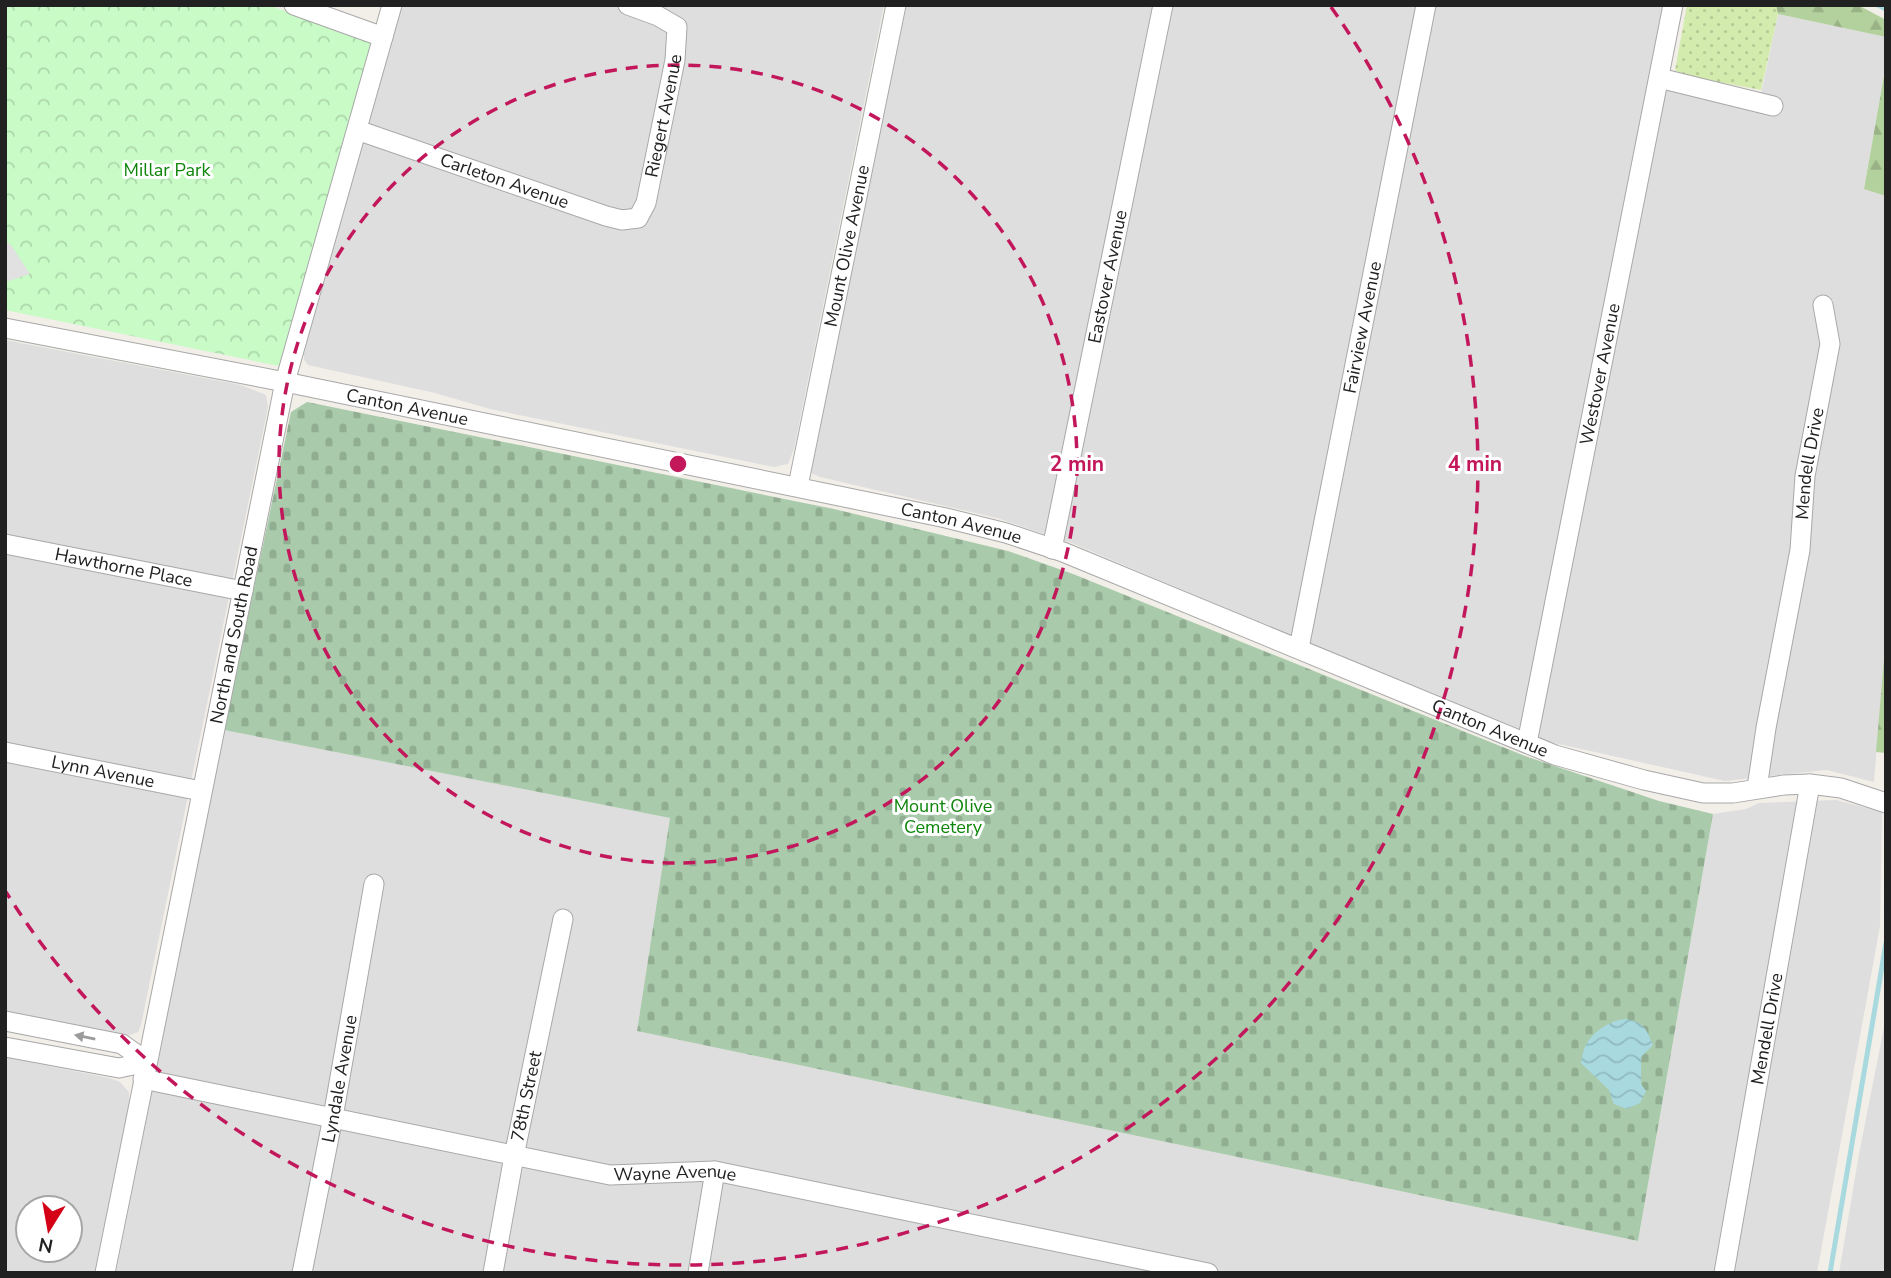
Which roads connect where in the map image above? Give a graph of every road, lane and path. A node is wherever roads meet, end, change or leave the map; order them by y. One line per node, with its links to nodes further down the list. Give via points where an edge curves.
1 (294, 5): 8 (street)
2 (393, 5): 8 (street, North and South Road)
3 (628, 5): 12 (street, Riegert Avenue, via 677,27 675,60)
4 (895, 5): 16 (street, Mount Olive Avenue)
5 (1163, 5): 18 (street, Eastover Avenue)
6 (1426, 5): 20 (street, Fairview Avenue)
7 (1673, 5): 9 (street, Westover Avenue)
8 (383, 37): 11 (street, North and South Road)
9 (1659, 78): 10 (street); 21 (street, Westover Avenue)
10 (1773, 106)
11 (357, 130): 12 (street, Carleton Avenue, via 606,216 638,218); 15 (street, North and South Road)
12 (646, 203)
13 (1824, 305): 24 (street, Mendell Drive, via 1830,344 1805,476 1800,550)
14 (5, 328): 15 (street, Canton Avenue)
15 (285, 382): 16 (street, Canton Avenue); 19 (street, North and South Road)
16 (797, 486): 18 (street, Canton Avenue, via 946,518)
17 (5, 544): 19 (street, Hawthorne Place)
18 (1052, 549): 20 (street, Canton Avenue)
19 (243, 591): 25 (street, North and South Road)
20 (1299, 648): 21 (street, Canton Avenue)
21 (1527, 743): 24 (street, Canton Avenue, via 1644,780 1703,793)
22 (5, 752): 25 (street, Lynn Avenue)
23 (1810, 784): 24 (street, Canton Avenue); 26 (street, Canton Avenue); 40 (street, Mendell Drive)
24 (1757, 788)
25 (201, 791): 31 (street, North and South Road)
26 (1877, 800)
27 (374, 884): 32 (street, Lyndale Avenue)
28 (563, 919): 33 (street, 78th Street)
29 (5, 1021): 31 (street, Wayne Avenue, one-way to 29, via 122,1044)
30 (5, 1047): 31 (street, Wayne Avenue)
31 (145, 1070): 32 (street, Wayne Avenue); 35 (street, North and South Road)
32 (333, 1117): 33 (street, Wayne Avenue); 36 (street, Lyndale Avenue)
33 (514, 1156): 34 (street, Wayne Avenue, via 610,1175); 37 (street, 78th Street)
34 (716, 1171): 38 (street); 39 (street, Wayne Avenue)
35 (105, 1273)
36 (302, 1273)
37 (493, 1273)
38 (698, 1273)
39 (1208, 1273)
40 (1724, 1273)

